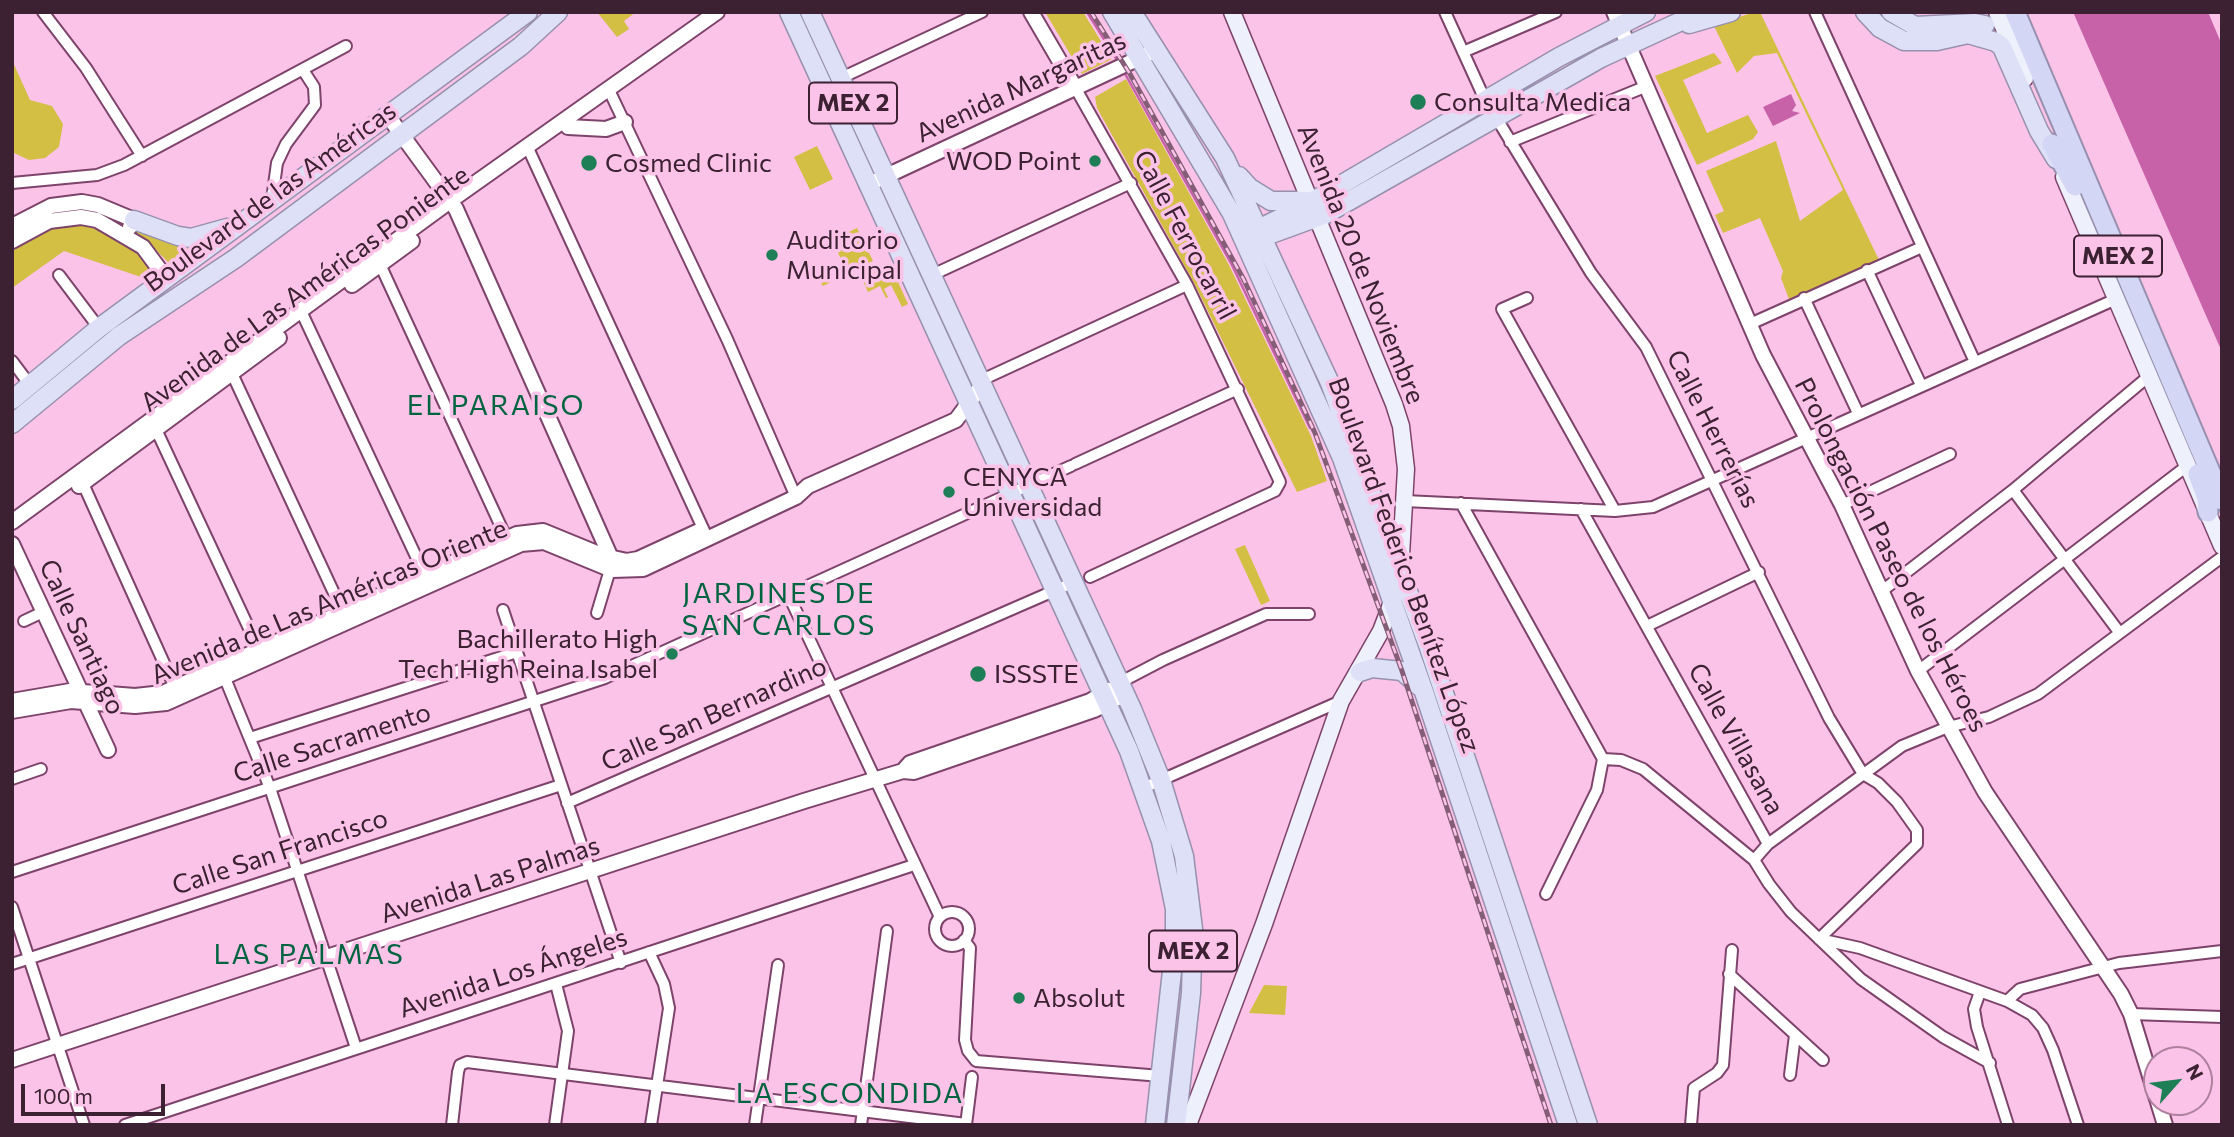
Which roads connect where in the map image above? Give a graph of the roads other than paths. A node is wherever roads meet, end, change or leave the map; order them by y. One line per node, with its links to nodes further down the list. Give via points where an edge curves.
1 (43, 12): 47 (street, via 86,68)
2 (515, 12): 30 (main road)
3 (528, 12): 30 (main road, Boulevard de las Américas)
4 (558, 12): 28 (main road, Boulevard de las Américas)
5 (571, 12): 28 (main road)
6 (717, 12): 37 (street, Avenida de Las Américas Poniente)
7 (789, 12): 52 (main road, MEX 2)
8 (810, 12): 34 (main road, MEX 2)
9 (982, 12): 34 (street)
10 (1031, 12): 36 (street, Calle Ferrocarril)
11 (1112, 12): 32 (main road, Boulevard Federico Benítez López)
12 (1132, 12): 32 (main road, Boulevard Federico Benítez López)
13 (1232, 12): 54 (main road, Avenida 20 de Noviembre)
14 (1445, 12): 31 (street)
15 (1556, 12): 31 (street)
16 (1646, 12): 24 (main road)
17 (1701, 12): 25 (main road)
18 (1731, 12): 25 (main road)
19 (1815, 12): 62 (street)
20 (1865, 12): 29 (main road, via 1880,28 1904,41 1937,41 1968,34 1990,38)
21 (1891, 12): 29 (main road, via 1915,26 1984,25 1996,34)
22 (1997, 12): 46 (main road)
23 (2015, 12): 74 (highway, MEX 2)
24 (1617, 19): 26 (street, Prolongación Paseo de los Héroes); 38 (main road)
25 (1658, 31): 26 (main road)
26 (1628, 45): 35 (street, Prolongación Paseo de los Héroes); 40 (main road)
27 (346, 46): 33 (street)
28 (521, 46): 43 (main road, Boulevard de las Américas)
29 (2002, 47): 46 (main road, via 2039,131)
30 (480, 50): 39 (main road, Boulevard de las Américas)
31 (1463, 52): 38 (street)
32 (1148, 54): 36 (street, Avenida Margaritas); 48 (main road, Boulevard Federico Benítez López); 60 (main road, Boulevard Federico Benítez López, via 1231,214)
33 (303, 69): 47 (street); 53 (street, via 314,87 315,105 277,163)
34 (841, 78): 49 (main road, MEX 2)
35 (1647, 86): 44 (street); 73 (street, Prolongación Paseo de los Héroes)
36 (1076, 89): 49 (street, Avenida Margaritas); 51 (street, Calle Ferrocarril)
37 (610, 91): 41 (street); 42 (street, Avenida de Las Américas Poniente); 45 (street, Avenida de Las Américas Poniente)
38 (1486, 102): 54 (main road)
39 (388, 116): 43 (street); 53 (main road, Boulevard de las Américas)
40 (1497, 119): 44 (street, Calle Herrerías); 56 (main road)
41 (625, 122): 42 (street, via 606,129); 96 (street)
42 (569, 127): 45 (street, Avenida de Las Américas Poniente)
43 (401, 135): 55 (street); 87 (main road, Boulevard de las Américas, via 236,258 119,336)
44 (1510, 142): 93 (street, Calle Herrerías, via 1591,273 1646,347)
45 (528, 150): 55 (street, Avenida de Las Américas Poniente); 105 (street)
46 (2056, 153): 71 (main road); 74 (highway)
47 (142, 156): 50 (street, via 97,175)
48 (1225, 159): 54 (main road, via 1250,188 1271,201); 60 (main road, Boulevard Federico Benítez López)
49 (887, 176): 52 (street, Avenida Margaritas); 66 (main road, MEX 2)
50 (12, 183)
51 (1131, 183): 66 (street); 68 (street, Calle Ferrocarril)
52 (867, 185): 85 (main road, MEX 2)
53 (272, 200): 57 (main road, Boulevard de las Américas)
54 (1310, 200): 56 (main road, Avenida 20 de Noviembre); 60 (main road)
55 (453, 205): 63 (street, Avenida de Las Américas Poniente); 112 (street)
56 (1317, 218): 60 (main road); 98 (main road, Avenida 20 de Noviembre, via 1394,404 1404,445)
57 (243, 222): 59 (main road, via 191,238); 67 (main road, Boulevard de las Américas)
58 (12, 226): 59 (street, via 66,202 98,205)
59 (130, 227): 61 (street, via 65,218 40,225); 67 (street, via 160,270)
60 (1254, 237): 117 (main road, Boulevard Federico Benítez López); 117 (main road, Boulevard Federico Benítez López, via 1330,383)
61 (12, 241)
62 (1922, 247): 64 (street); 77 (street)
63 (378, 260): 72 (street, Avenida de Las Américas Poniente); 107 (street)
64 (1867, 270): 70 (street); 82 (street)
65 (59, 275): 75 (street)
66 (932, 275): 81 (main road, MEX 2)
67 (161, 283): 75 (main road, Boulevard de las Américas)
68 (1187, 285): 81 (street, via 986,377); 83 (street, Calle Ferrocarril)
69 (1527, 298): 103 (street, via 1502,309)
70 (1804, 298): 73 (street); 86 (street)
71 (2116, 299): 77 (street); 79 (main road)
72 (303, 315): 78 (street, Avenida de Las Américas Poniente); 115 (street)
73 (1750, 324): 89 (street, Prolongación Paseo de los Héroes)
74 (2147, 326): 101 (highway, MEX 2, via 2207,498)
75 (99, 328): 80 (main road, Boulevard de las Américas)
76 (12, 361): 80 (street)
77 (1975, 362): 82 (street)
78 (229, 368): 88 (street, Avenida de Las Américas Poniente); 125 (street)
79 (2149, 376): 91 (main road); 95 (street)
80 (30, 385): 84 (main road, Boulevard de las Américas)
81 (982, 385): 85 (street, Avenida de Las Américas Oriente); 94 (main road, MEX 2)
82 (1921, 385): 86 (street)
83 (1238, 389): 94 (street, Calle Sacramento); 114 (street, Calle Ferrocarril, via 1279,488)
84 (12, 400)
85 (968, 404): 96 (street, Avenida de Las Américas Oriente, via 956,420); 97 (main road, MEX 2)
86 (1858, 413): 89 (street)
87 (12, 424)
88 (154, 425): 92 (street, Avenida de Las Américas Poniente); 130 (street)
89 (1805, 438): 93 (street); 100 (street, Prolongación Paseo de los Héroes)
90 (1950, 454): 100 (street)
91 (2187, 466): 101 (main road); 111 (street)
92 (81, 479): 104 (street, Avenida de Las Américas Poniente); 106 (street, Avenida de Las Américas Poniente); 137 (street)
93 (1714, 481): 103 (street, via 1653,507); 113 (street, Calle Herrerías)
94 (1028, 486): 97 (street, Calle Sacramento); 116 (main road, MEX 2)
95 (2013, 490): 111 (street); 119 (street)
96 (795, 492): 105 (street, Avenida de Las Américas Oriente)
97 (1009, 495): 118 (main road, MEX 2); 120 (street, Calle Sacramento)
98 (1405, 501): 99 (street); 117 (main road, Avenida 20 de Noviembre)
99 (1461, 503): 102 (street); 147 (street)
100 (1842, 505): 119 (street, Prolongación Paseo de los Héroes)
101 (2215, 506): 109 (main road)
102 (1581, 509): 103 (street); 127 (street, Calle Villasana)
103 (1615, 511)
104 (12, 522)
105 (706, 533): 112 (street, Avenida de Las Américas Oriente)
106 (12, 534)
107 (508, 542): 112 (street, Avenida de Las Américas Oriente, via 543,531); 115 (street, Avenida de Las Américas Oriente)
108 (12, 544): 122 (street, Calle Santiago)
109 (2222, 546)
110 (2222, 557): 128 (street)
111 (2066, 560): 128 (street); 131 (street)
112 (612, 564): 123 (street)
113 (1759, 572): 127 (street); 149 (street, Calle Herrerías, via 1829,718)
114 (1090, 578)
115 (426, 580): 125 (street, Avenida de Las Américas Oriente)
116 (1072, 583): 118 (street, Calle San Bernardino); 135 (main road, MEX 2)
117 (1397, 586): 132 (main road); 136 (main road, Boulevard Federico Benítez López); 210 (main road, Boulevard Federico Benítez López, via 1428,645)
118 (1053, 591): 134 (street, Calle San Bernardino); 140 (main road, MEX 2)
119 (1882, 591): 131 (street, Prolongación Paseo de los Héroes)
120 (789, 596): 134 (street); 139 (street, Calle Sacramento, via 604,678)
121 (503, 610): 129 (street)
122 (43, 612): 126 (street); 138 (street, Calle Santiago)
123 (597, 613)
124 (1309, 614): 135 (street, via 1266,614 1163,660)
125 (345, 616): 130 (street, Avenida de Las Américas Oriente)
126 (24, 621)
127 (1647, 626): 157 (street, Calle Villasana)
128 (2119, 632): 144 (street, via 2022,704)
129 (517, 652): 139 (street); 145 (street)
130 (262, 655): 133 (street, Avenida de Las Américas Oriente)
131 (1918, 671): 144 (street, Prolongación Paseo de los Héroes)
132 (1360, 672): 136 (main road, via 1372,668 1402,671); 141 (main road)
133 (223, 673): 137 (street, Avenida de Las Américas Oriente); 145 (street)
134 (832, 688): 151 (street); 156 (street, Calle San Bernardino)
135 (1122, 688): 140 (street, Avenida Las Palmas); 152 (main road, MEX 2)
136 (1424, 692): 209 (main road, Boulevard Federico Benítez López)
137 (177, 693): 138 (street, Avenida de Las Américas Oriente)
138 (84, 697): 142 (street, Avenida de Las Américas Oriente); 146 (street, Calle Santiago)
139 (533, 700): 153 (street); 154 (street, Calle Sacramento)
140 (1104, 700): 151 (street, Avenida Las Palmas, via 910,762 903,771); 155 (main road, MEX 2)
141 (1341, 701): 152 (street); 208 (main road)
142 (22, 702): 143 (street, Avenida de Las Américas Oriente)
143 (12, 711)
144 (1948, 727): 149 (street, via 1902,746); 177 (street, Prolongación Paseo de los Héroes, via 1985,792)
145 (250, 738): 154 (street)
146 (108, 750)
147 (1603, 759): 158 (street, via 1643,769); 163 (street, via 1597,790)
148 (41, 769): 150 (street)
149 (1863, 774): 157 (street); 167 (street, Calle Herrerías, via 1878,783 1913,822 1919,838)
150 (12, 779)
151 (875, 779): 159 (street); 162 (street, Avenida Las Palmas)
152 (1161, 780): 155 (street); 207 (main road, MEX 2, via 1184,856 1193,929 1191,993)
153 (562, 785): 156 (street); 160 (street, Calle San Francisco)
154 (270, 788): 160 (street); 161 (street, Calle Sacramento)
155 (1143, 788): 193 (main road, MEX 2, via 1161,841 1175,909 1175,951)
156 (568, 803): 162 (street)
157 (1768, 844): 158 (street, Calle Villasana)
158 (1754, 860): 167 (street, via 1791,912)
159 (914, 865): 165 (street); 171 (street, Avenida Los Ángeles)
160 (296, 871): 172 (street, Calle San Francisco); 173 (street)
161 (12, 872)
162 (591, 874): 173 (street, Avenida Las Palmas); 174 (street)
163 (1546, 894)
164 (12, 907): 172 (street)
165 (940, 917): 168 (street, via 950,912 964,917 968,928); 168 (street, via 935,926 941,941 951,945)
166 (887, 932): 197 (street)
167 (1819, 939): 180 (street, via 1843,942); 190 (street, via 1894,1004)
168 (964, 940): 193 (street, via 970,948 965,1040 976,1060)
169 (1732, 950): 178 (street)
170 (2222, 951): 177 (street)
171 (649, 952): 174 (street, Avenida Los Ángeles); 195 (street, via 669,1008)
172 (29, 958): 175 (street, Calle San Francisco); 185 (street)
173 (326, 958): 185 (street, Avenida Las Palmas); 186 (street)
174 (621, 963): 179 (street, Avenida Los Ángeles)
175 (12, 964)
176 (778, 965): 196 (street)
177 (2102, 967): 181 (street, via 2020,989); 182 (street, Prolongación Paseo de los Héroes)
178 (1729, 974): 184 (street); 211 (street, via 1723,1065 1694,1088)
179 (556, 984): 186 (street, Avenida Los Ángeles); 191 (street, via 568,1024)
180 (1980, 992): 181 (street); 190 (street, via 1974,1009)
181 (2007, 1001): 213 (street, via 2032,1015 2043,1028)
182 (2131, 1014): 183 (street); 187 (street, Prolongación Paseo de los Héroes)
183 (2222, 1017)
184 (1795, 1035): 189 (street); 192 (street)
185 (58, 1046): 188 (street, Avenida Las Palmas); 199 (street)
186 (356, 1048): 200 (street, Avenida Los Ángeles)
187 (2143, 1054)
188 (12, 1060)
189 (1823, 1060)
190 (1990, 1063): 212 (street)
191 (562, 1074): 195 (street); 201 (street, via 467,1062 460,1065); 202 (street)
192 (1790, 1074)
193 (1161, 1076): 206 (main road, MEX 2)
194 (972, 1077): 198 (street)
195 (656, 1086): 196 (street); 203 (street)
196 (759, 1098): 197 (street); 204 (street)
197 (863, 1111): 198 (street); 205 (street)
198 (966, 1124)
199 (83, 1125)
200 (125, 1125)
201 (452, 1125)
202 (555, 1125)
203 (651, 1125)
204 (755, 1125)
205 (861, 1125)
206 (1155, 1125)
207 (1176, 1125)
208 (1188, 1125)
209 (1568, 1125)
210 (1588, 1125)
211 (1691, 1125)
212 (2008, 1125)
213 (2078, 1125)

